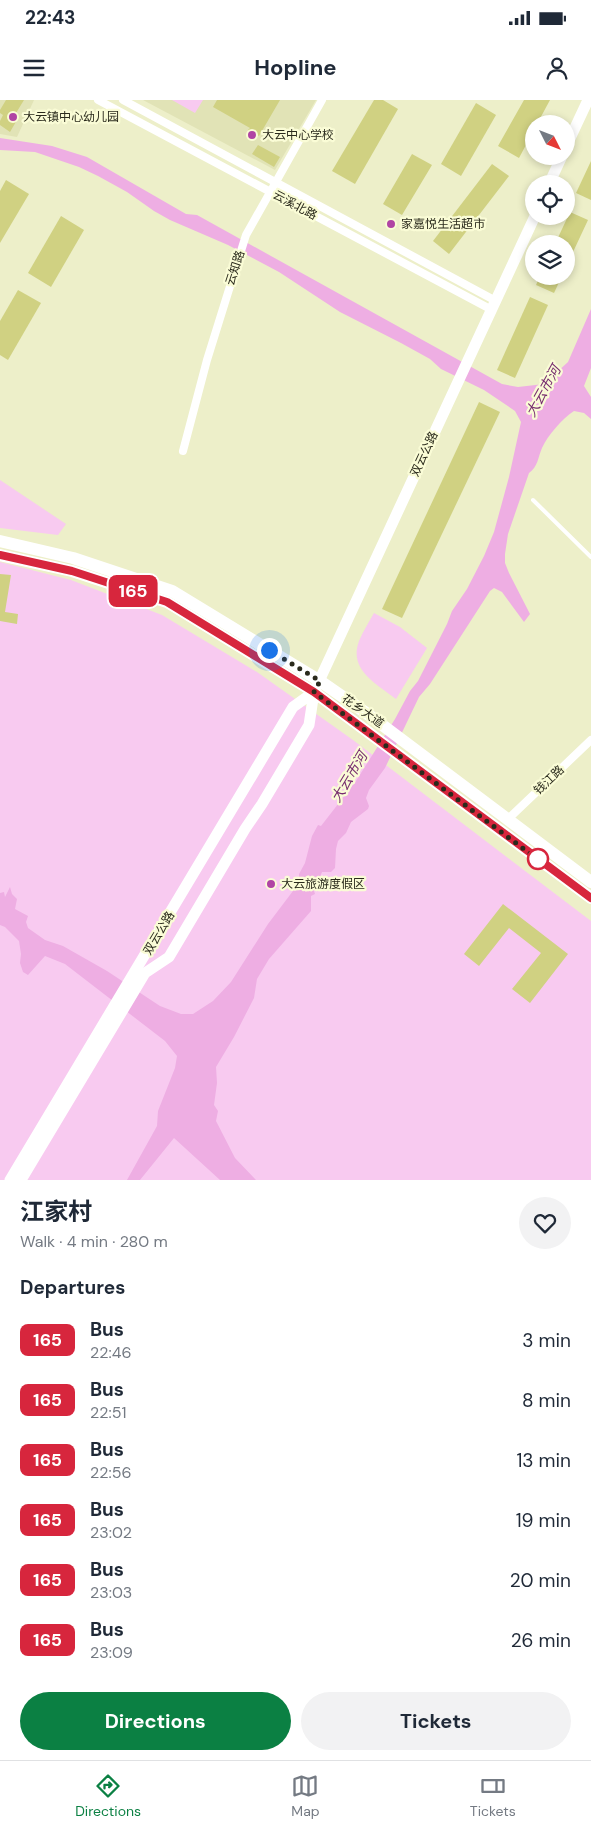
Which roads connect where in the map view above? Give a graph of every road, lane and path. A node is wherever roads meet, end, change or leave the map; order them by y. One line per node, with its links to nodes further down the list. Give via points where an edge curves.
1 (98, 100): 7 (street, 云溪北路)
2 (123, 100): 6 (street, 云溪北路)
3 (322, 100): 6 (street, 云知路)
4 (588, 100): 5 (street)
5 (575, 128)
6 (275, 182): 7 (street, 云知路); 9 (street, 云溪北路)
7 (270, 192): 9 (street, 云溪北路); 10 (street, 云知路, via 246,235 238,257)
8 (531, 225): 9 (street, 双云公路)
9 (494, 306): 15 (street, 双云公路)
10 (183, 451)
11 (533, 500): 14 (lane)
12 (0, 541): 15 (main road, 花乡大道, via 73,558 172,590)
13 (0, 555): 15 (main road, 花乡大道, via 72,571 167,602)
14 (591, 557)
15 (317, 687): 17 (main road, 花乡大道, via 384,726); 19 (main road, 花乡大道, via 376,738); 20 (street, 双云公路, via 293,707); 20 (street, 双云公路, via 309,725 168,957)
16 (591, 740): 17 (street, 钱江路)
17 (507, 820): 18 (main road, 花乡大道)
18 (591, 882)
19 (591, 898)
20 (134, 983): 21 (street, 双云公路)
21 (115, 1015): 22 (street, 双云公路); 23 (street, 双云公路)
22 (10, 1180)
23 (21, 1180)

